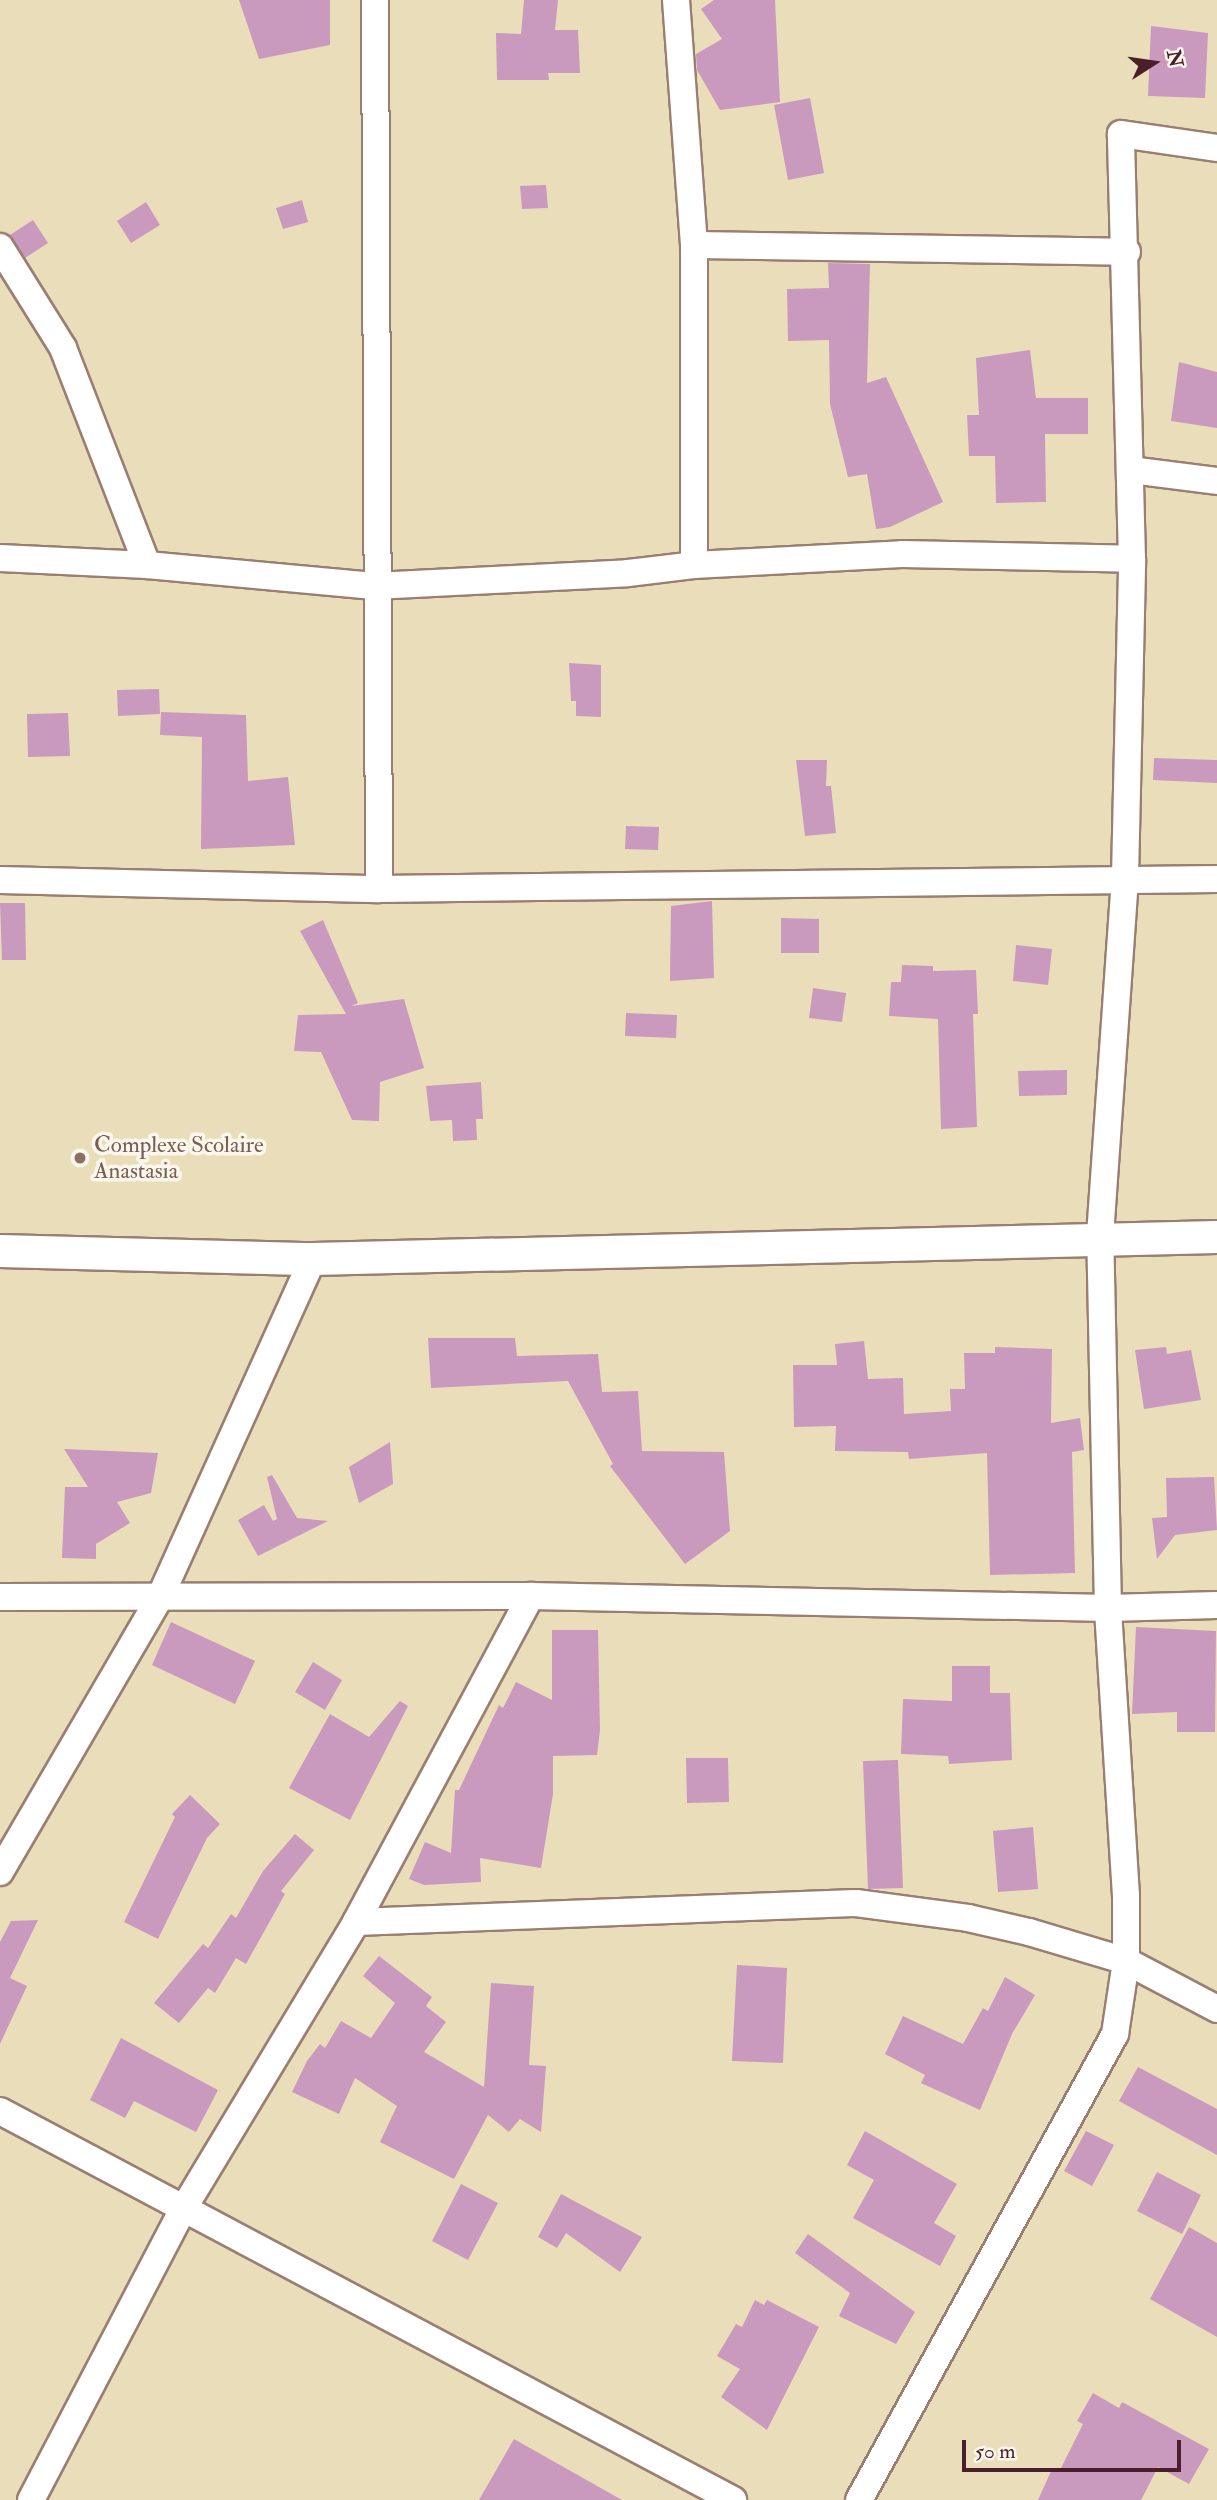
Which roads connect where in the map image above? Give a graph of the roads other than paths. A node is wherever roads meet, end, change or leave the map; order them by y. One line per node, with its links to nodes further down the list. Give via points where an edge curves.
1 (375, 0): 13 (street)
2 (676, 0): 4 (street)
3 (1217, 148): 6 (street, via 1121,134)
4 (694, 245): 6 (street); 12 (street)
5 (0, 247): 11 (street, via 63,348)
6 (1127, 252): 7 (street)
7 (1131, 470): 8 (street); 10 (street)
8 (1217, 481)
9 (0, 558): 11 (street)
10 (1132, 559): 12 (street, via 902,554); 14 (street)
11 (147, 565): 13 (street)
12 (694, 565): 13 (street, via 628,573)
13 (374, 586): 17 (street)
14 (1125, 877): 15 (street); 17 (street); 18 (street)
15 (1217, 879)
16 (0, 880): 17 (street)
17 (379, 889)
18 (1100, 1236): 19 (street); 21 (street); 26 (street)
19 (1217, 1237)
20 (0, 1251): 21 (street)
21 (313, 1259): 22 (street)
22 (160, 1595): 23 (street); 24 (street); 27 (street)
23 (531, 1596): 26 (street); 28 (street)
24 (0, 1597)
25 (1217, 1605): 26 (street)
26 (1108, 1608): 29 (street)
27 (0, 1872)
28 (356, 1922): 29 (street, via 856,1903 968,1918); 32 (street)
29 (1126, 1961): 30 (street); 35 (street, via 1115,2034)
30 (1217, 2009)
31 (0, 2111): 32 (street)
32 (182, 2211): 33 (street); 34 (street)
33 (31, 2500)
34 (733, 2500)
35 (859, 2500)

